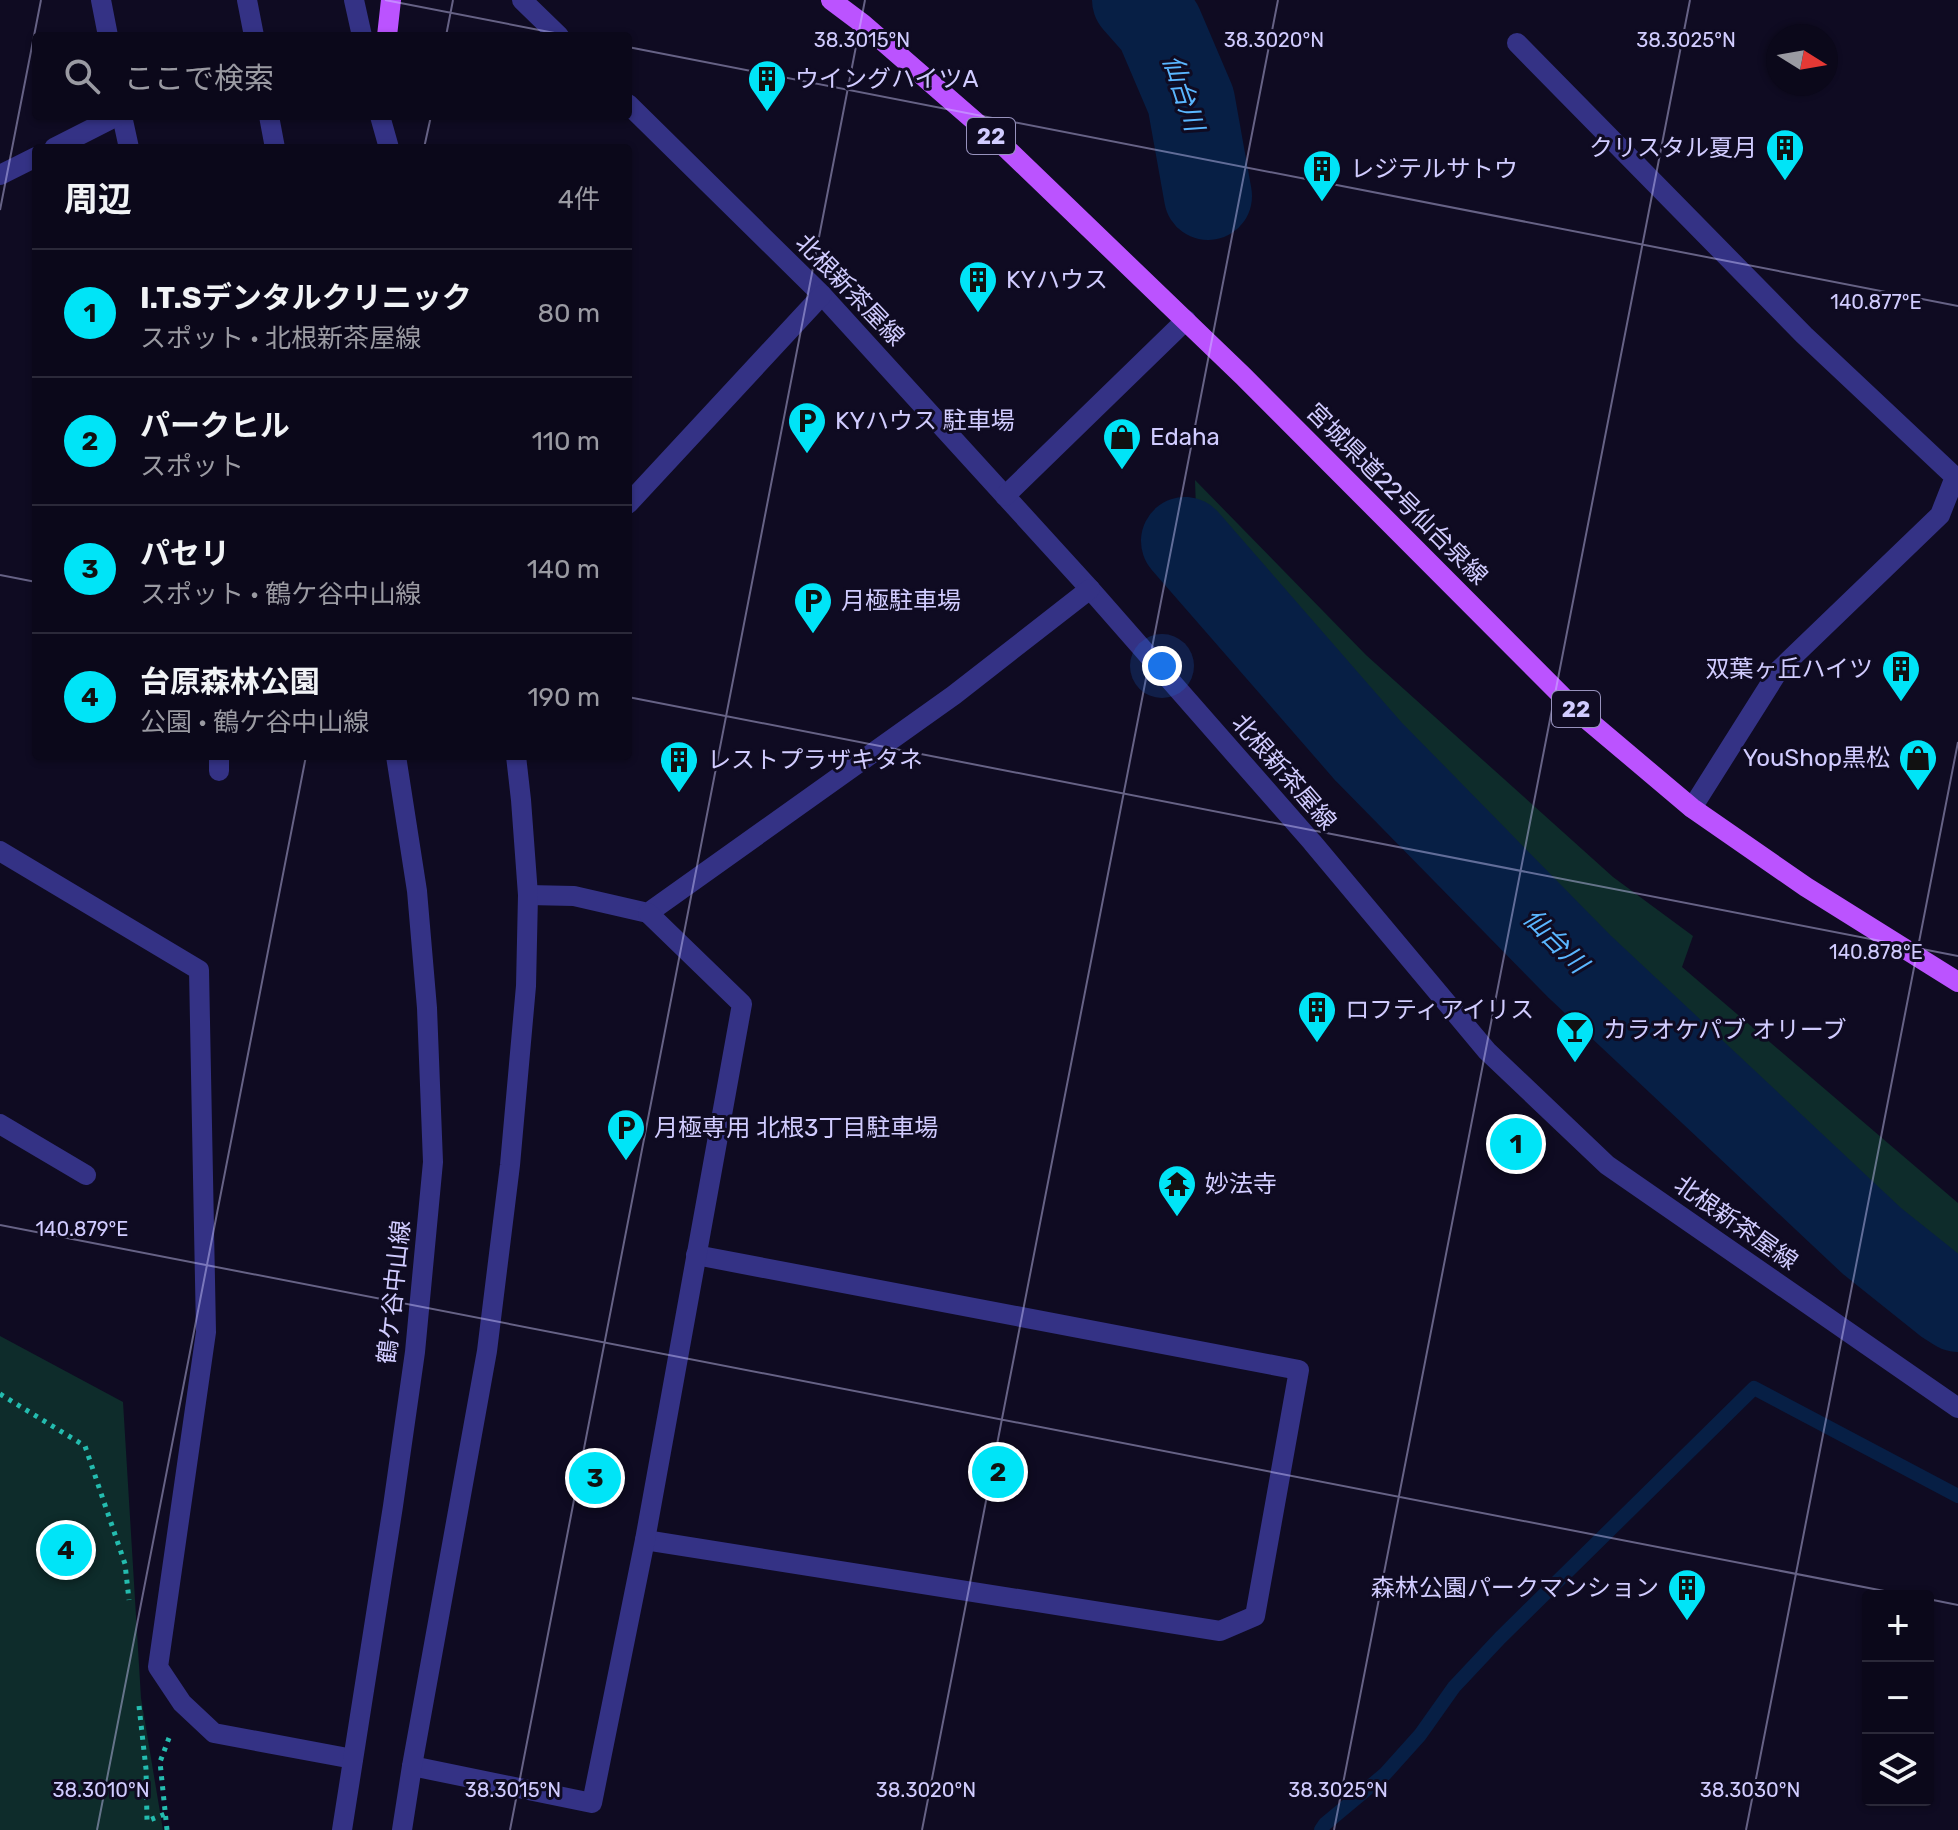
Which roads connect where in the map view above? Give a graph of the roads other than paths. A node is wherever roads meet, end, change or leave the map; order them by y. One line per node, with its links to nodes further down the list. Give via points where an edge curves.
1 (101, 0): 7 (street)
2 (247, 0): 8 (street)
3 (354, 0): 9 (street)
4 (391, 0): 10 (main road)
5 (522, 0): 11 (street)
6 (831, 0): 25 (main road, 宮城県道22号仙台泉線 / 22, via 1008,150)
7 (107, 32)
8 (253, 32)
9 (361, 32)
10 (387, 32)
11 (555, 32)
12 (1517, 43): 31 (street, via 1804,335 1955,477 1940,515 1779,670)
13 (632, 108): 24 (street, 北根新茶屋線)
14 (112, 120): 18 (street)
15 (121, 120): 19 (street)
16 (270, 120): 20 (street)
17 (381, 120): 21 (street)
18 (62, 144)
19 (128, 144)
20 (274, 144)
21 (388, 144)
22 (32, 159): 23 (street)
23 (0, 175)
24 (822, 295): 26 (street, 北根新茶屋線); 27 (street)
25 (1186, 320): 26 (street); 31 (main road, 宮城県道22号仙台泉線 / 22, via 1577,711)
26 (1005, 496): 28 (street, 北根新茶屋線)
27 (632, 500)
28 (1090, 589): 34 (street, via 954,695); 39 (street, 北根新茶屋線, via 1487,1051 1607,1165)
29 (397, 760): 41 (street, 鶴ケ谷中山線, via 418,905 433,1162 415,1352)
30 (516, 760): 33 (street)
31 (1692, 808): 35 (main road, 宮城県道22号仙台泉線 / 22)
32 (0, 851): 41 (street, via 199,970 206,1332 158,1667 182,1703 214,1733)
33 (528, 895): 34 (street, via 574,896); 42 (street, via 526,986 510,1165 487,1351)
34 (648, 913): 38 (street, via 742,1004)
35 (1958, 982)
36 (0, 1124): 37 (street)
37 (86, 1175)
38 (696, 1255): 40 (street); 40 (street, via 1299,1370 1255,1616 1220,1631)
39 (1958, 1408)
40 (645, 1540): 42 (street, via 592,1803)
41 (353, 1759): 43 (street, 鶴ケ谷中山線)
42 (412, 1766): 44 (street)
43 (342, 1830)
44 (402, 1830)

